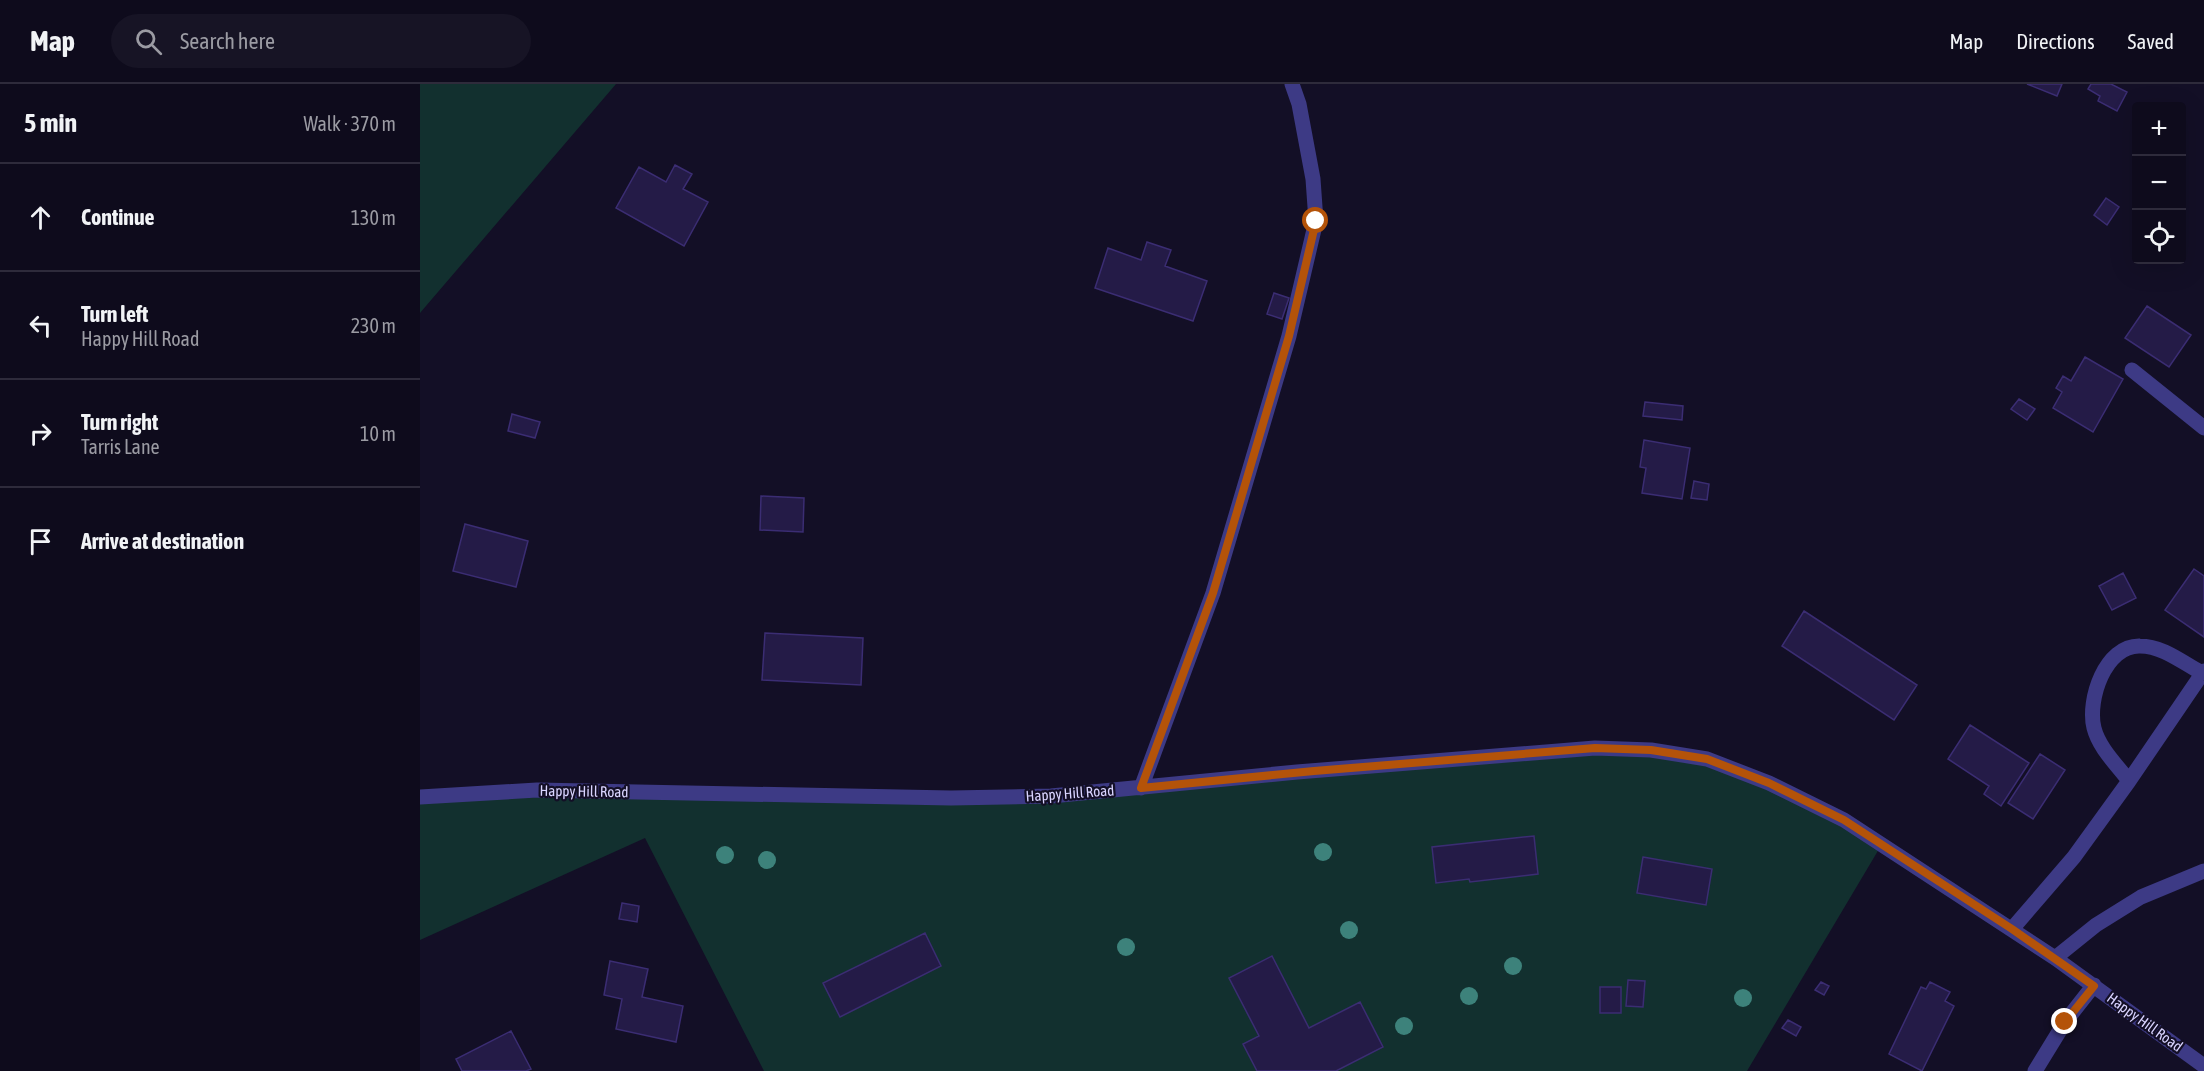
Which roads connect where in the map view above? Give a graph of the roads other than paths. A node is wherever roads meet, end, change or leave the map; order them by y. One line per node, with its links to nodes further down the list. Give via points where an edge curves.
1 (1292, 84): 6 (street, via 1311,169 1316,221 1289,336 1213,593)
2 (2132, 370): 3 (street)
3 (2204, 428)
4 (2203, 672): 5 (street); 5 (street, via 2157,648 2138,645 2121,652 2108,665 2097,683 2092,709 2094,729 2104,750)
5 (2129, 781): 9 (street, via 2074,857)
6 (1141, 788): 7 (street, Happy Hill Road, via 1052,796 951,798 537,790); 9 (street, Happy Hill Road, via 1595,748 1651,750 1707,759 1769,783 1844,820)
7 (420, 797)
8 (2204, 871): 10 (street, via 2141,897 2096,925)
9 (2012, 929): 10 (street, Happy Hill Road)
10 (2055, 958): 11 (street, Happy Hill Road)
11 (2094, 986): 12 (street, Happy Hill Road); 13 (street, via 2065,1022)
12 (2204, 1066)
13 (2036, 1071)

